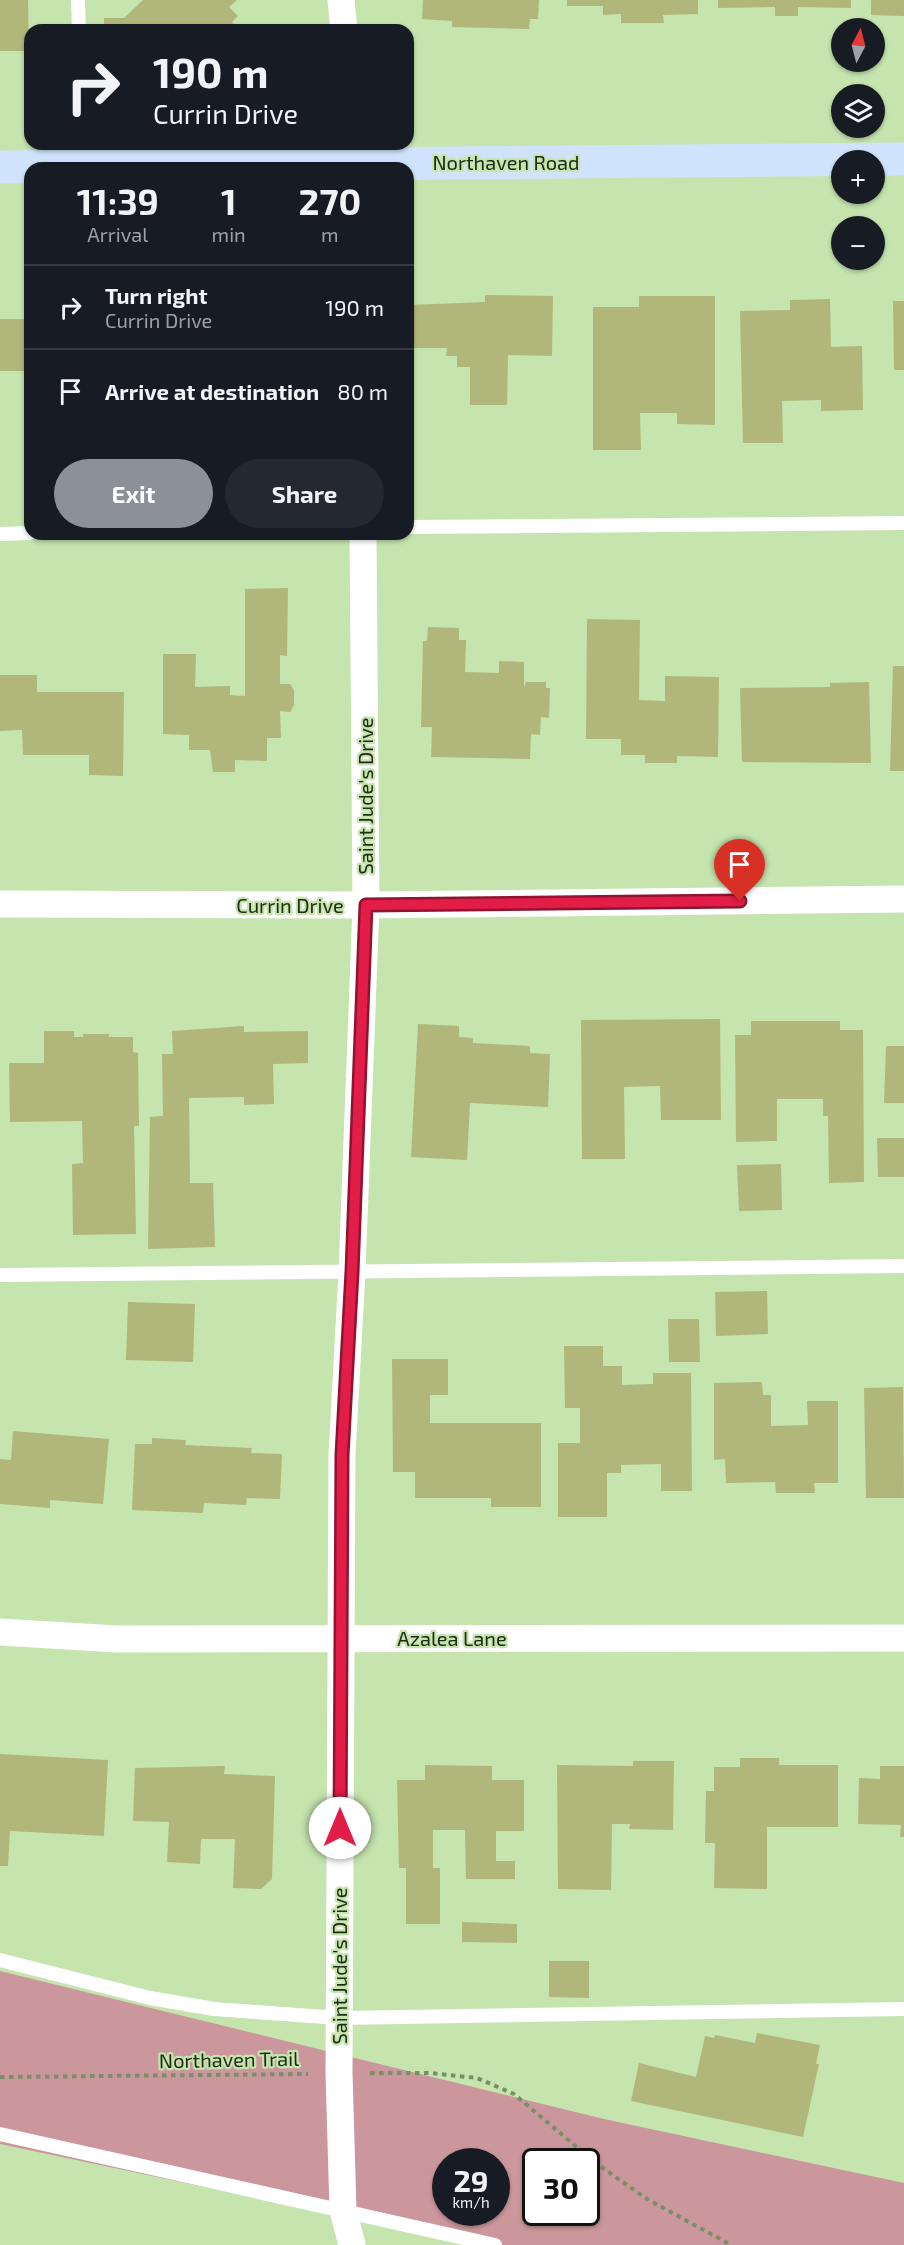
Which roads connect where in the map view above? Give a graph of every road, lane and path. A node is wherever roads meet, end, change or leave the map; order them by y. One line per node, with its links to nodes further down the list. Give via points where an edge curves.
1 (78, 0): 3 (lane)
2 (341, 0): 4 (street)
3 (79, 24)
4 (343, 24)
5 (81, 155): 6 (street, Northaven Road); 8 (street, Northaven Road)
6 (355, 158): 7 (street, Northaven Road)
7 (904, 159)
8 (34, 162)
9 (24, 163): 10 (street, Northaven Road)
10 (0, 167)
11 (904, 523): 12 (lane)
12 (414, 527)
13 (24, 533): 14 (lane)
14 (0, 534)
15 (363, 540): 18 (street, Saint Jude's Drive)
16 (904, 899): 18 (street, Currin Drive)
17 (0, 904): 18 (street, Currin Drive)
18 (366, 905): 20 (street, Saint Jude's Drive)
19 (904, 1266): 20 (lane)
20 (352, 1272): 21 (lane); 24 (street, Saint Jude's Drive, via 342,1455)
21 (0, 1275)
22 (0, 1632): 24 (street, Azalea Lane, via 117,1639)
23 (904, 1638): 24 (street, Azalea Lane)
24 (340, 1639): 27 (street, Saint Jude's Drive)
25 (0, 1960): 27 (lane, via 150,1998 204,2007)
26 (904, 2009): 27 (lane)
27 (339, 2018): 28 (street, Saint Jude's Drive)
28 (339, 2073): 29 (path, Northaven Trail); 31 (street, Saint Jude's Drive); 34 (path, Northaven Trail, via 430,2073 477,2078 514,2094 592,2161 657,2204)
29 (0, 2077)
30 (0, 2134): 31 (lane)
31 (343, 2210): 32 (street, Saint Jude's Drive); 33 (lane)
32 (352, 2245)
33 (495, 2245)
34 (731, 2245)

